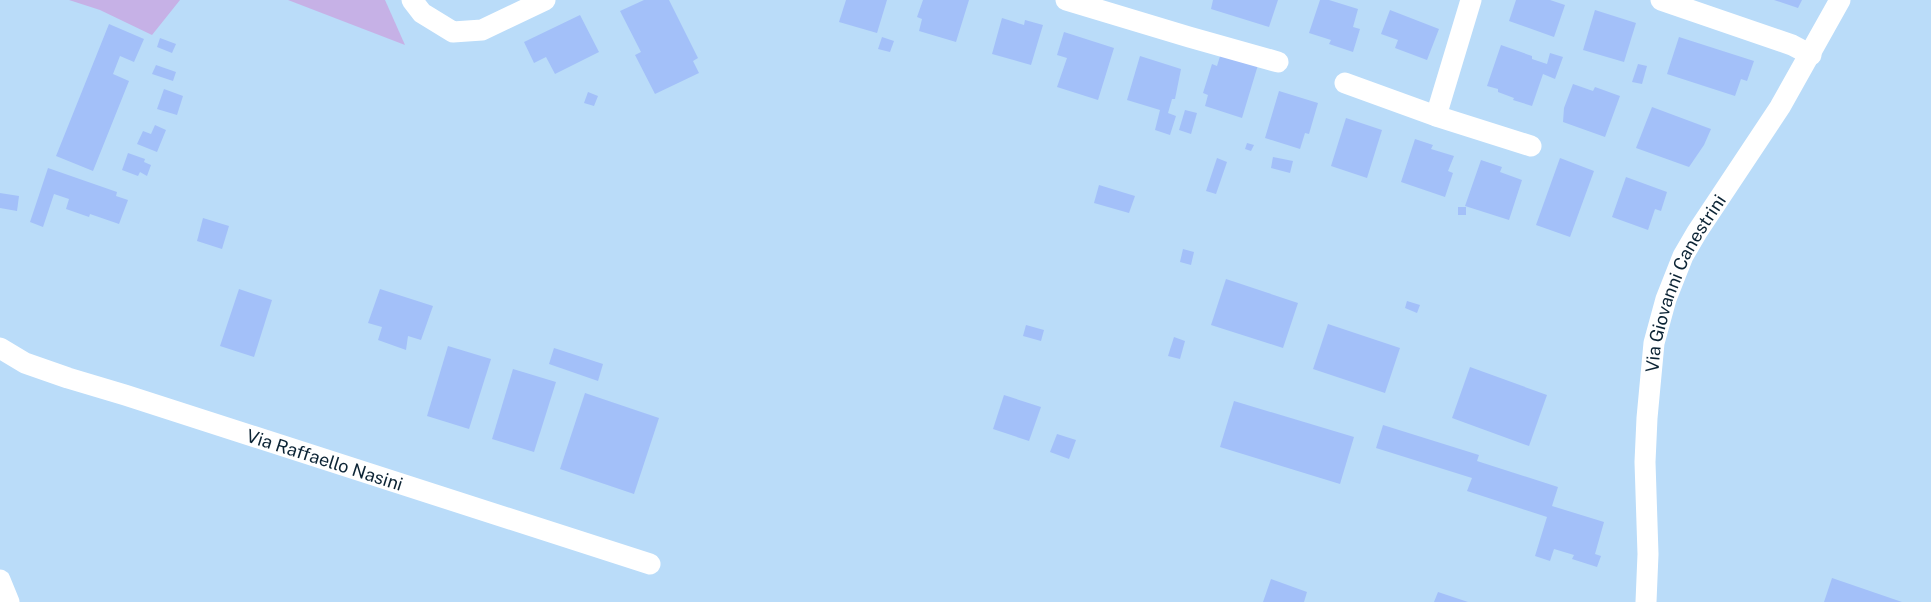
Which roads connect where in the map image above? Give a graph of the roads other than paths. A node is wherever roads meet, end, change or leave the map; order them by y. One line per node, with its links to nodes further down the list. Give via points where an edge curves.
1 (412, 0): 2 (street, via 422,13 453,32 482,30)
2 (545, 0)
3 (1471, 0): 10 (street)
4 (1660, 0): 7 (street)
5 (1840, 0): 7 (street, Via Giovanni Canestrini)
6 (1076, 2): 8 (street)
7 (1811, 55): 16 (street, Via Giovanni Canestrini, via 1697,232 1666,299 1654,343 1647,418)
8 (1278, 62)
9 (1345, 82): 10 (street)
10 (1436, 116): 11 (street)
11 (1531, 146)
12 (0, 348): 13 (street, Via Raffaello Nasini, via 25,363 68,378)
13 (650, 564)
14 (0, 580): 15 (street)
15 (9, 602)
16 (1646, 602)

